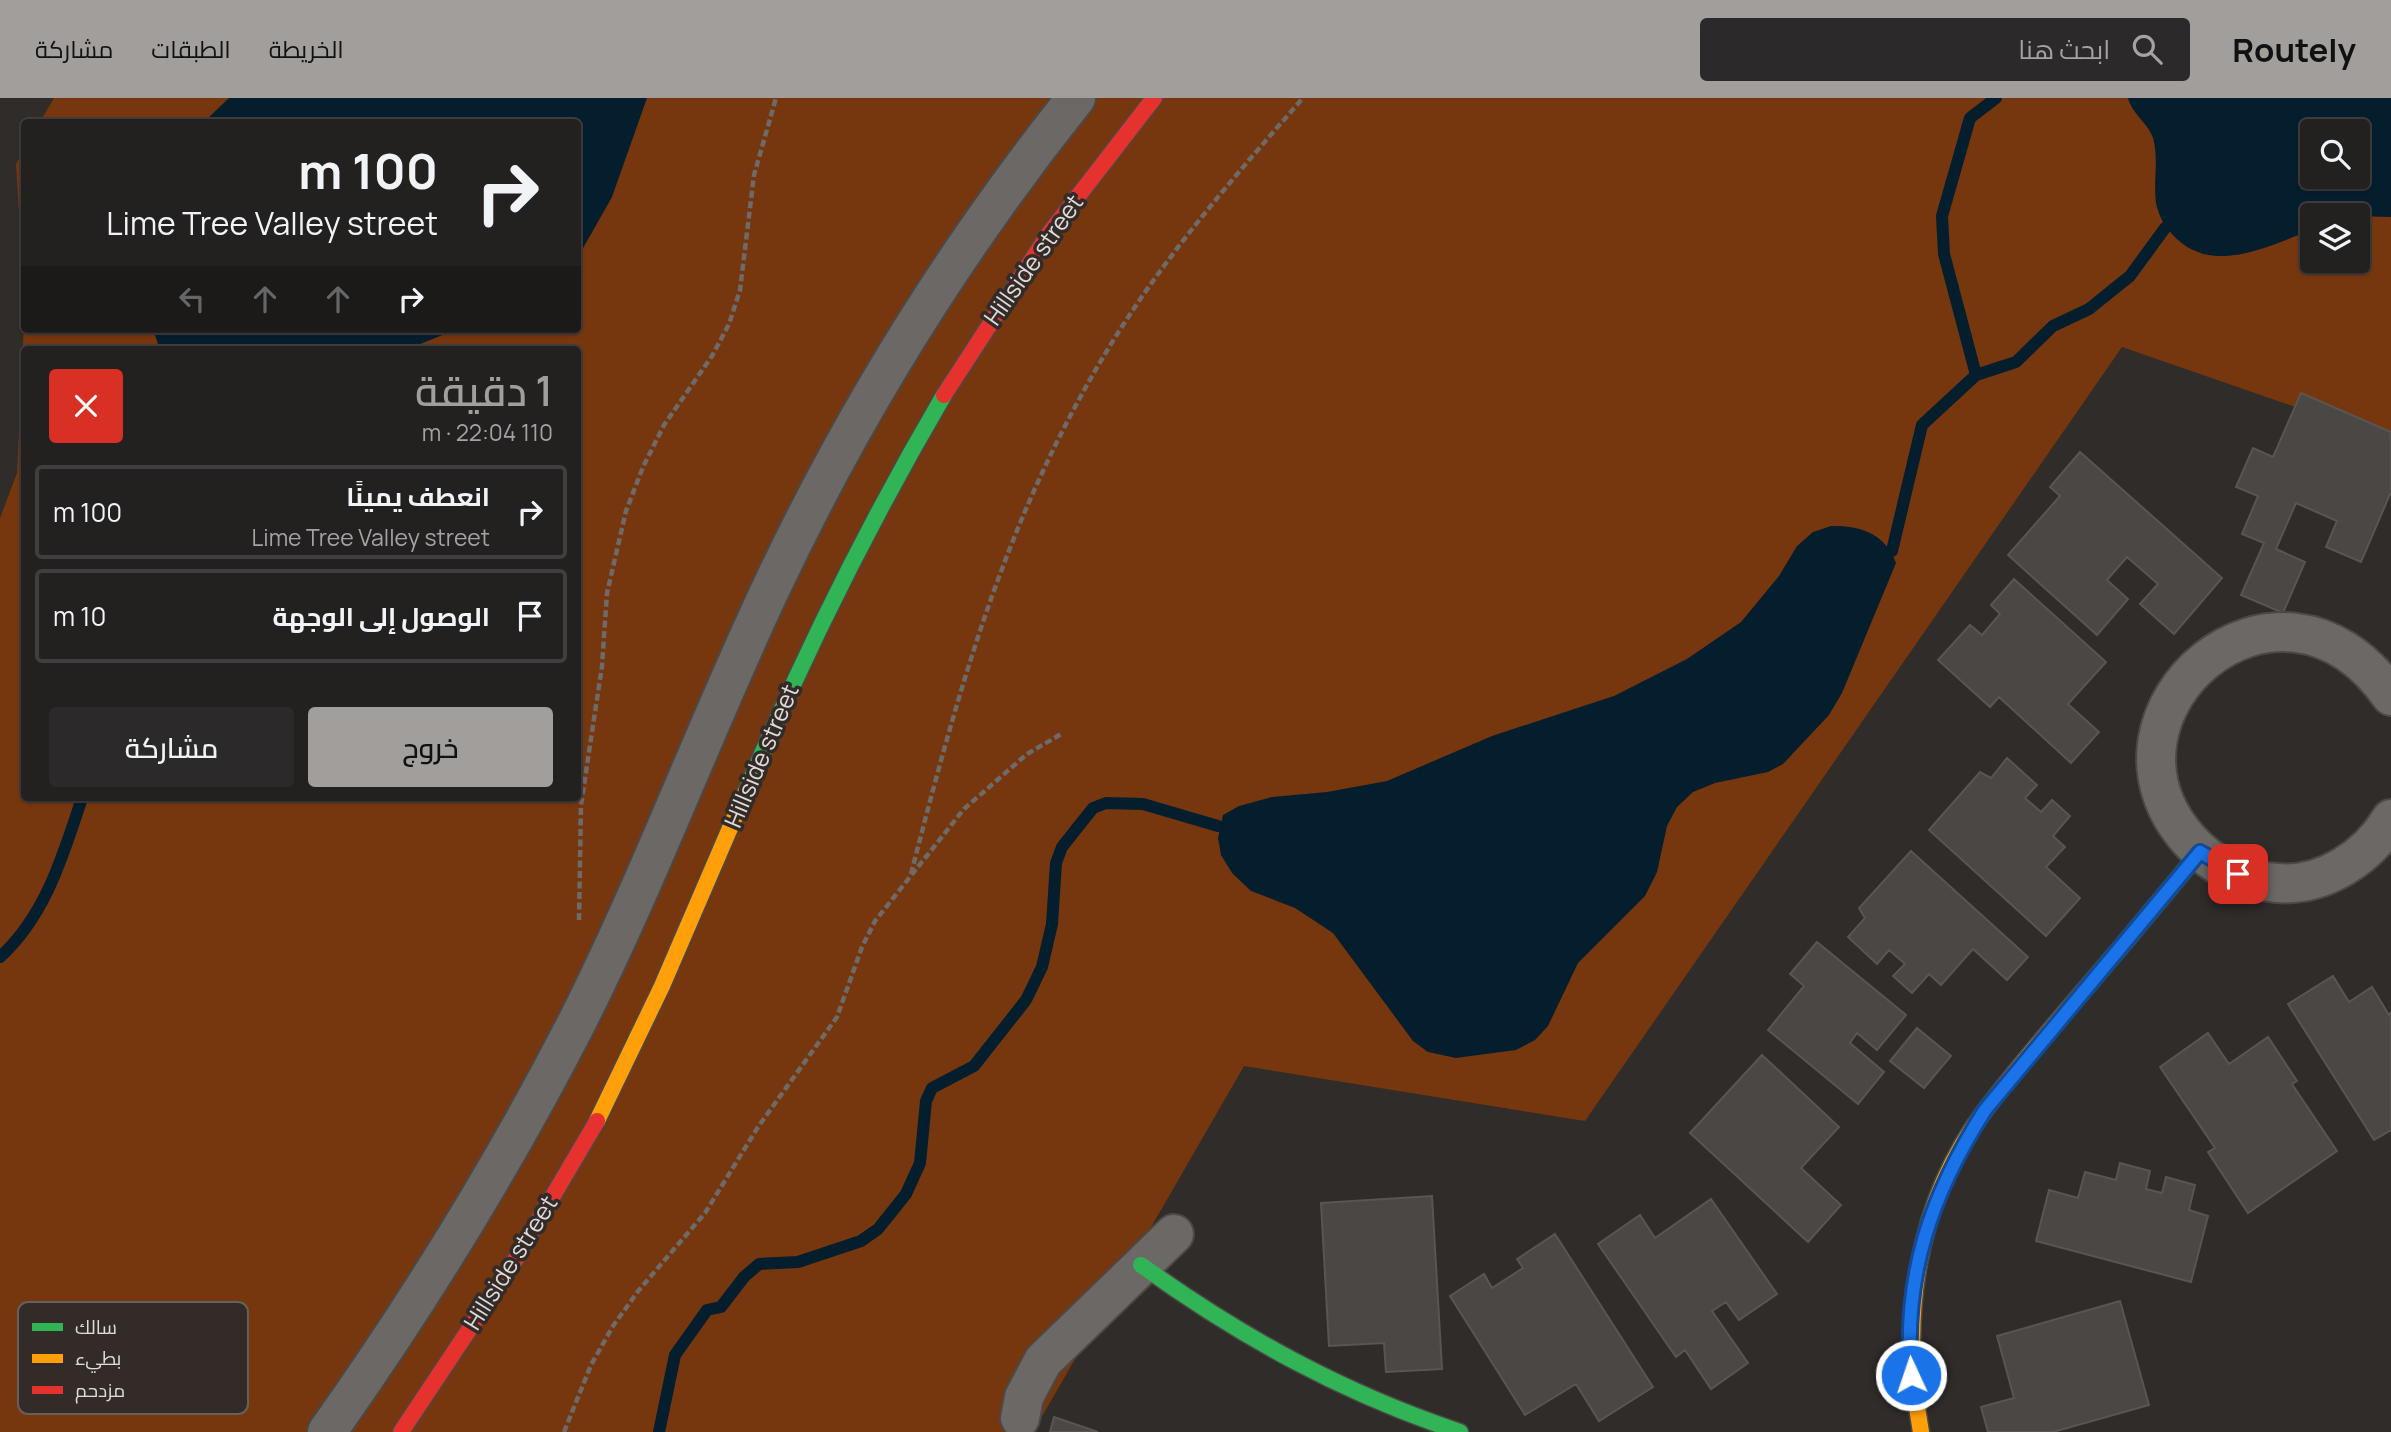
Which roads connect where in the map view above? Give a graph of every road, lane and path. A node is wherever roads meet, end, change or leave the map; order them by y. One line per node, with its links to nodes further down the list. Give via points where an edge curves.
1 (776, 98): 10 (path, via 754,175 740,290 729,324 664,425 626,511 607,593 602,666 581,805)
2 (1076, 98): 14 (street, via 952,267 856,423 772,587 632,909 575,1025 448,1251)
3 (1154, 98): 15 (street, Hillside street, via 1056,225 912,450 792,686 615,1087 456,1353)
4 (1303, 98): 9 (path, via 1196,223 1151,285 1108,348 1059,438 979,625)
5 (2391, 695): 8 (street, via 2353,654 2328,640 2299,633 2270,632 2242,638 2193,669 2164,719 2158,747 2159,777 2167,805)
6 (1063, 733): 9 (path, via 994,780)
7 (2391, 819): 8 (street, via 2362,856 2309,881 2280,884 2251,879 2224,869)
8 (2200, 852): 18 (street, via 1985,1110 1958,1153 1936,1199 1912,1298 1909,1349)
9 (911, 874): 16 (path, via 875,921 836,1017 758,1127 705,1213 613,1326 591,1365)
10 (579, 928)
11 (1174, 1234): 12 (street)
12 (1141, 1265): 13 (street, via 1043,1361 1024,1397); 17 (street, via 1266,1351 1345,1391)
13 (1020, 1418)
14 (327, 1432)
15 (401, 1432)
16 (564, 1432)
17 (1460, 1432)
18 (1921, 1432)

